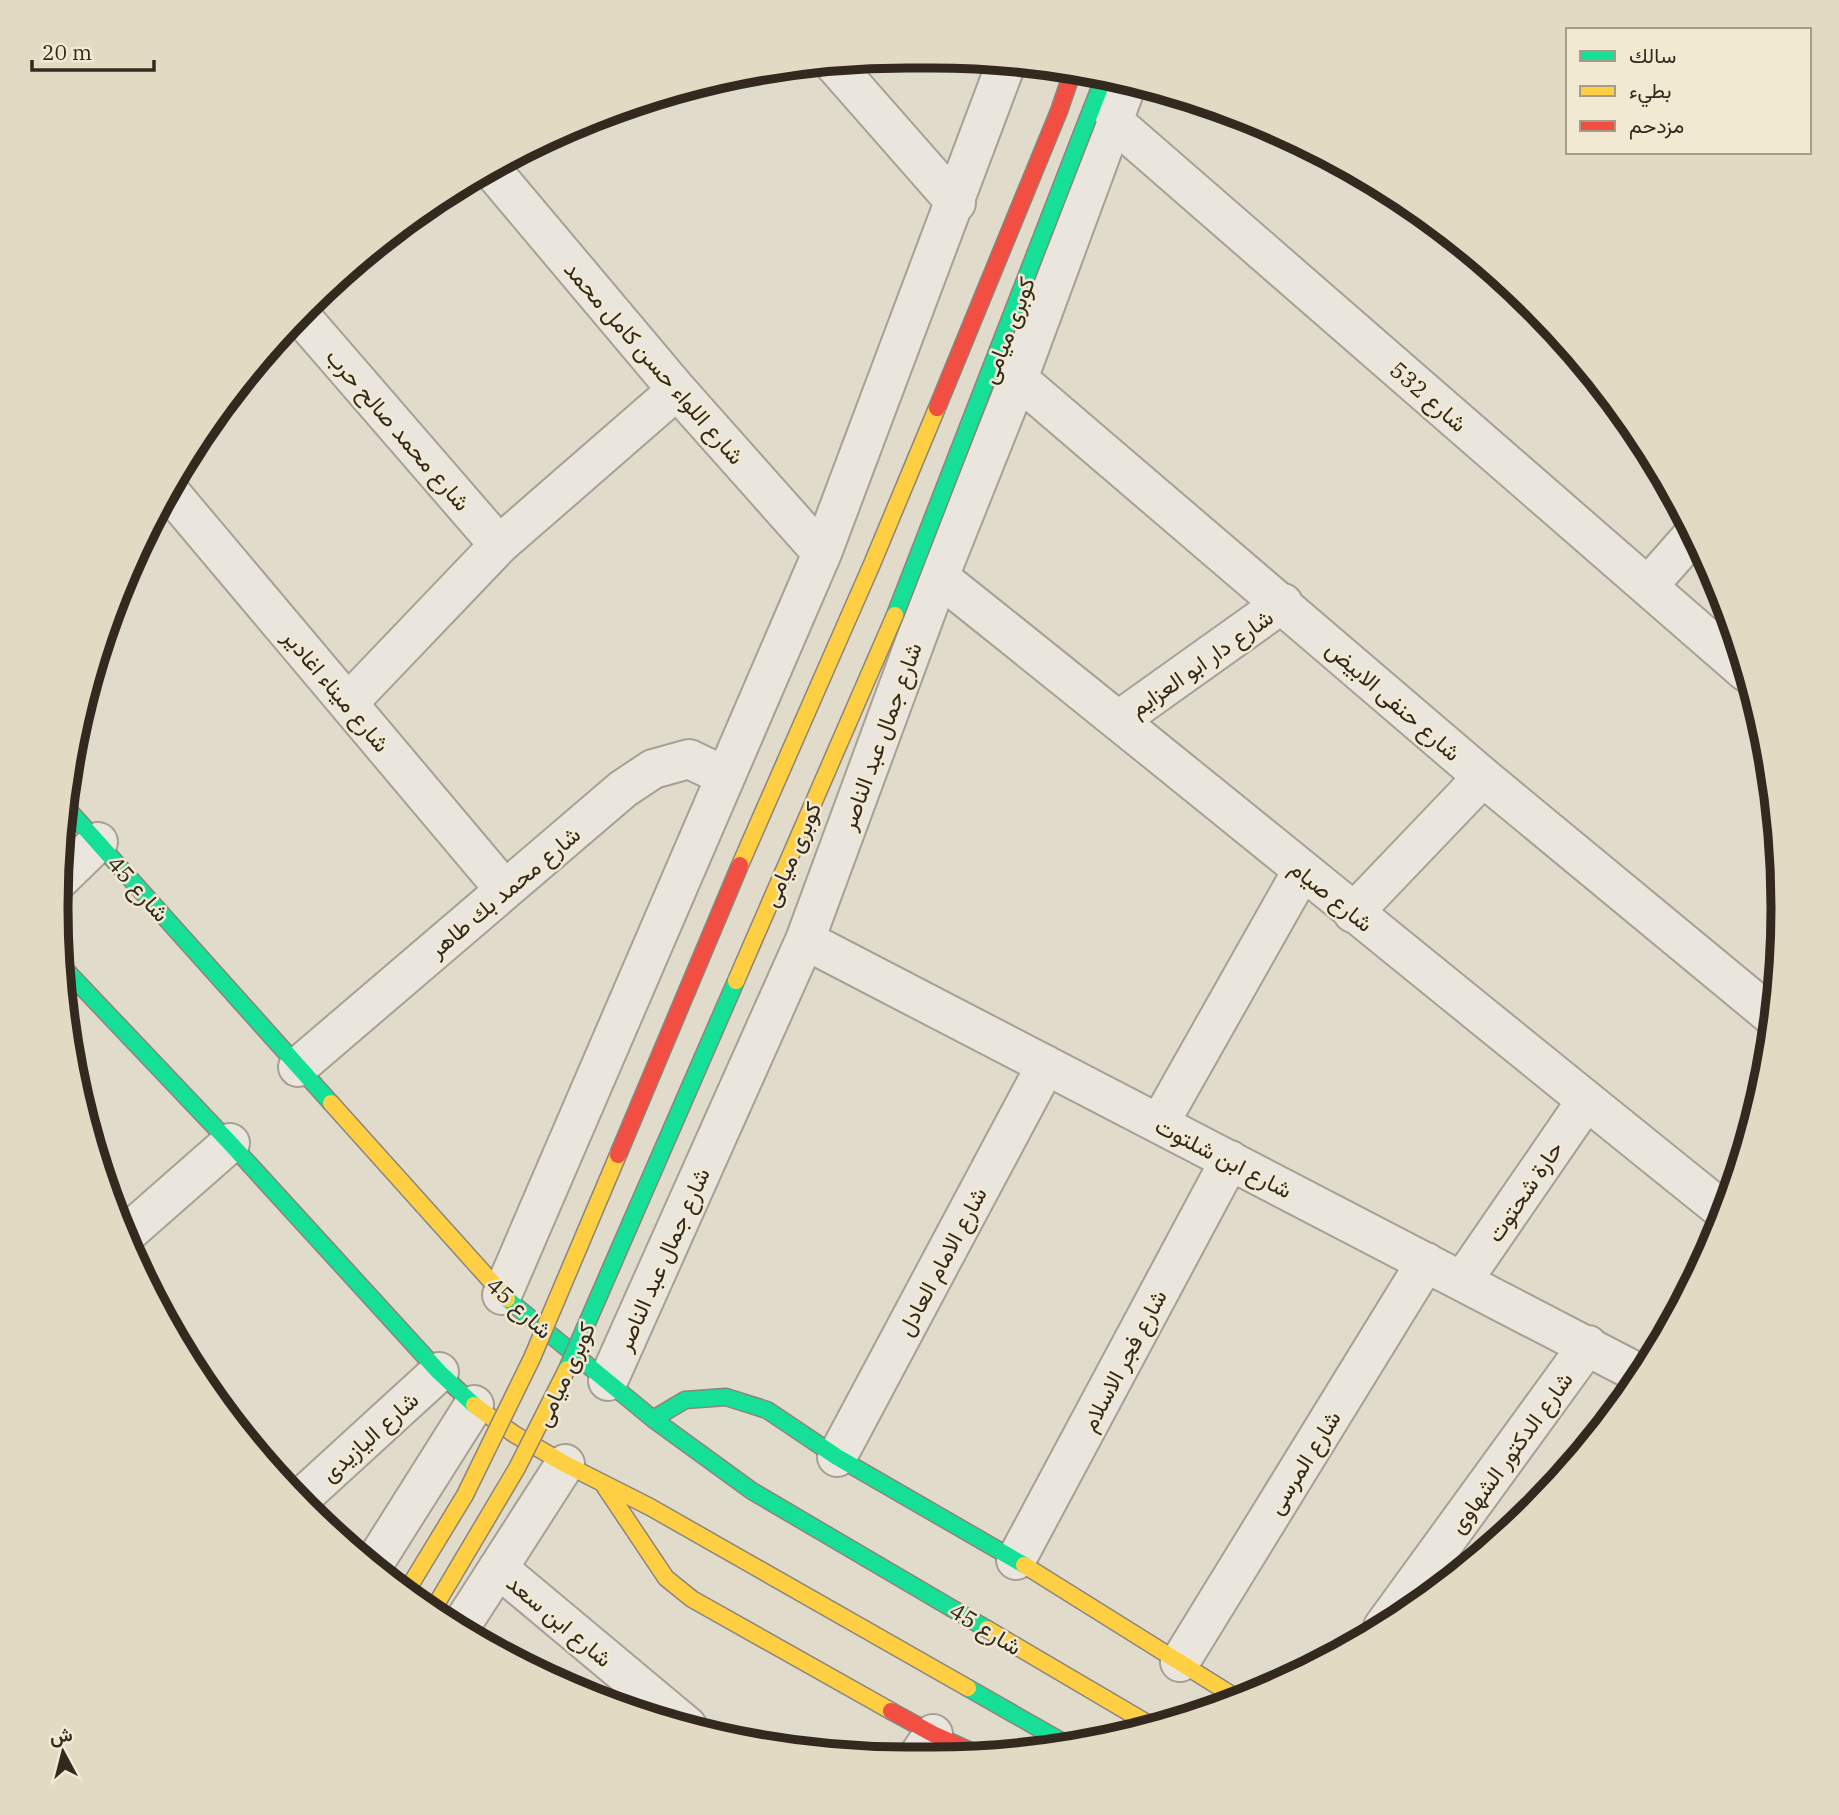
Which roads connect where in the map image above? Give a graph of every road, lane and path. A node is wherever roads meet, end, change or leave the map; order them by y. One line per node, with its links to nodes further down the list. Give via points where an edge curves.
1 (840, 71): 8 (street)
2 (1003, 72): 8 (street)
3 (1070, 80): 57 (main road, كوبرى ميامى, bridge, via 872,564 523,1379 465,1495)
4 (1104, 86): 6 (main road, كوبرى ميامى)
5 (1122, 90): 6 (street, شارع جمال عبد الناصر)
6 (1100, 119): 10 (street, شارع جمال عبد الناصر); 17 (street, شارع 532); 58 (main road, كوبرى ميامى, bridge, via 911,579 563,1378 493,1513)
7 (497, 176): 11 (street, شارع اللواء حسن كامل محمد)
8 (956, 203): 15 (street)
9 (306, 322): 14 (street, شارع محمد صالح حرب)
10 (1018, 379): 16 (street, شارع جمال عبد الناصر); 18 (street, شارع حنفى الابيض)
11 (677, 390): 14 (street); 15 (street, شارع اللواء حسن كامل محمد)
12 (176, 498): 20 (street, شارع ميناء اغادير)
13 (1687, 542): 17 (street)
14 (499, 545): 20 (street)
15 (822, 553): 22 (street)
16 (939, 577): 21 (street, شارع صيام); 30 (street, شارع جمال عبد الناصر)
17 (1648, 586): 19 (street, شارع 532)
18 (1283, 604): 21 (street, شارع دار ابو العزايم); 23 (street, شارع حنفى الابيض)
19 (1733, 662)
20 (348, 703): 28 (street, شارع ميناء اغادير)
21 (1119, 720): 27 (street, شارع صيام)
22 (726, 776): 28 (street, شارع محمد بك طاهر, via 689,759 653,769 623,789); 43 (street)
23 (1483, 777): 29 (street); 32 (street, شارع حنفى الابيض)
24 (73, 815): 25 (main road, شارع 45)
25 (98, 842): 26 (street); 34 (main road, شارع 45)
26 (69, 870)
27 (1302, 871): 29 (street, شارع صيام); 36 (street)
28 (505, 890): 34 (street, شارع محمد بك طاهر)
29 (1353, 912): 35 (street, شارع صيام)
30 (805, 940): 33 (street, شارع ابن شلتوت); 47 (street, شارع جمال عبد الناصر)
31 (71, 976): 37 (main road)
32 (1765, 1010)
33 (1046, 1065): 36 (street, شارع ابن شلتوت); 50 (street, شارع الامام العادل)
34 (298, 1067): 43 (main road, شارع 45)
35 (1586, 1101): 39 (street, شارع صيام); 42 (street, حارة شحتوت)
36 (1159, 1124): 38 (street, شارع ابن شلتوت)
37 (230, 1143): 40 (street); 46 (main road)
38 (1230, 1160): 41 (street, شارع ابن شلتوت); 55 (street, شارع فجر الاسلام)
39 (1716, 1205)
40 (132, 1229)
41 (1426, 1262): 42 (street, شارع ابن شلتوت); 61 (street, شارع المرسى)
42 (1463, 1280): 44 (street, شارع ابن شلتوت)
43 (502, 1295): 47 (main road, شارع 45)
44 (1588, 1345): 45 (street, شارع ابن شلتوت); 59 (street, شارع الدكتور الشهاوى)
45 (1632, 1369)
46 (439, 1372): 48 (main road); 53 (street, شارع اليازيدى)
47 (608, 1381): 49 (main road, شارع 45)
48 (474, 1405): 51 (main road); 54 (street)
49 (653, 1419): 50 (main road, via 685,1400 726,1397 767,1410); 64 (main road, شارع 45, via 752,1491)
50 (837, 1457): 55 (main road)
51 (565, 1464): 52 (main road); 56 (street)
52 (602, 1482): 65 (main road); 66 (main road, via 666,1578)
53 (307, 1493)
54 (378, 1557)
55 (1016, 1560): 61 (main road)
56 (498, 1568): 60 (street); 63 (street, شارع ابن سعد)
57 (411, 1583)
58 (438, 1602)
59 (1400, 1603)
60 (465, 1620)
61 (1180, 1662): 62 (main road)
62 (1228, 1692)
63 (670, 1712)
64 (1141, 1720)
65 (1055, 1738)
66 (925, 1746)

